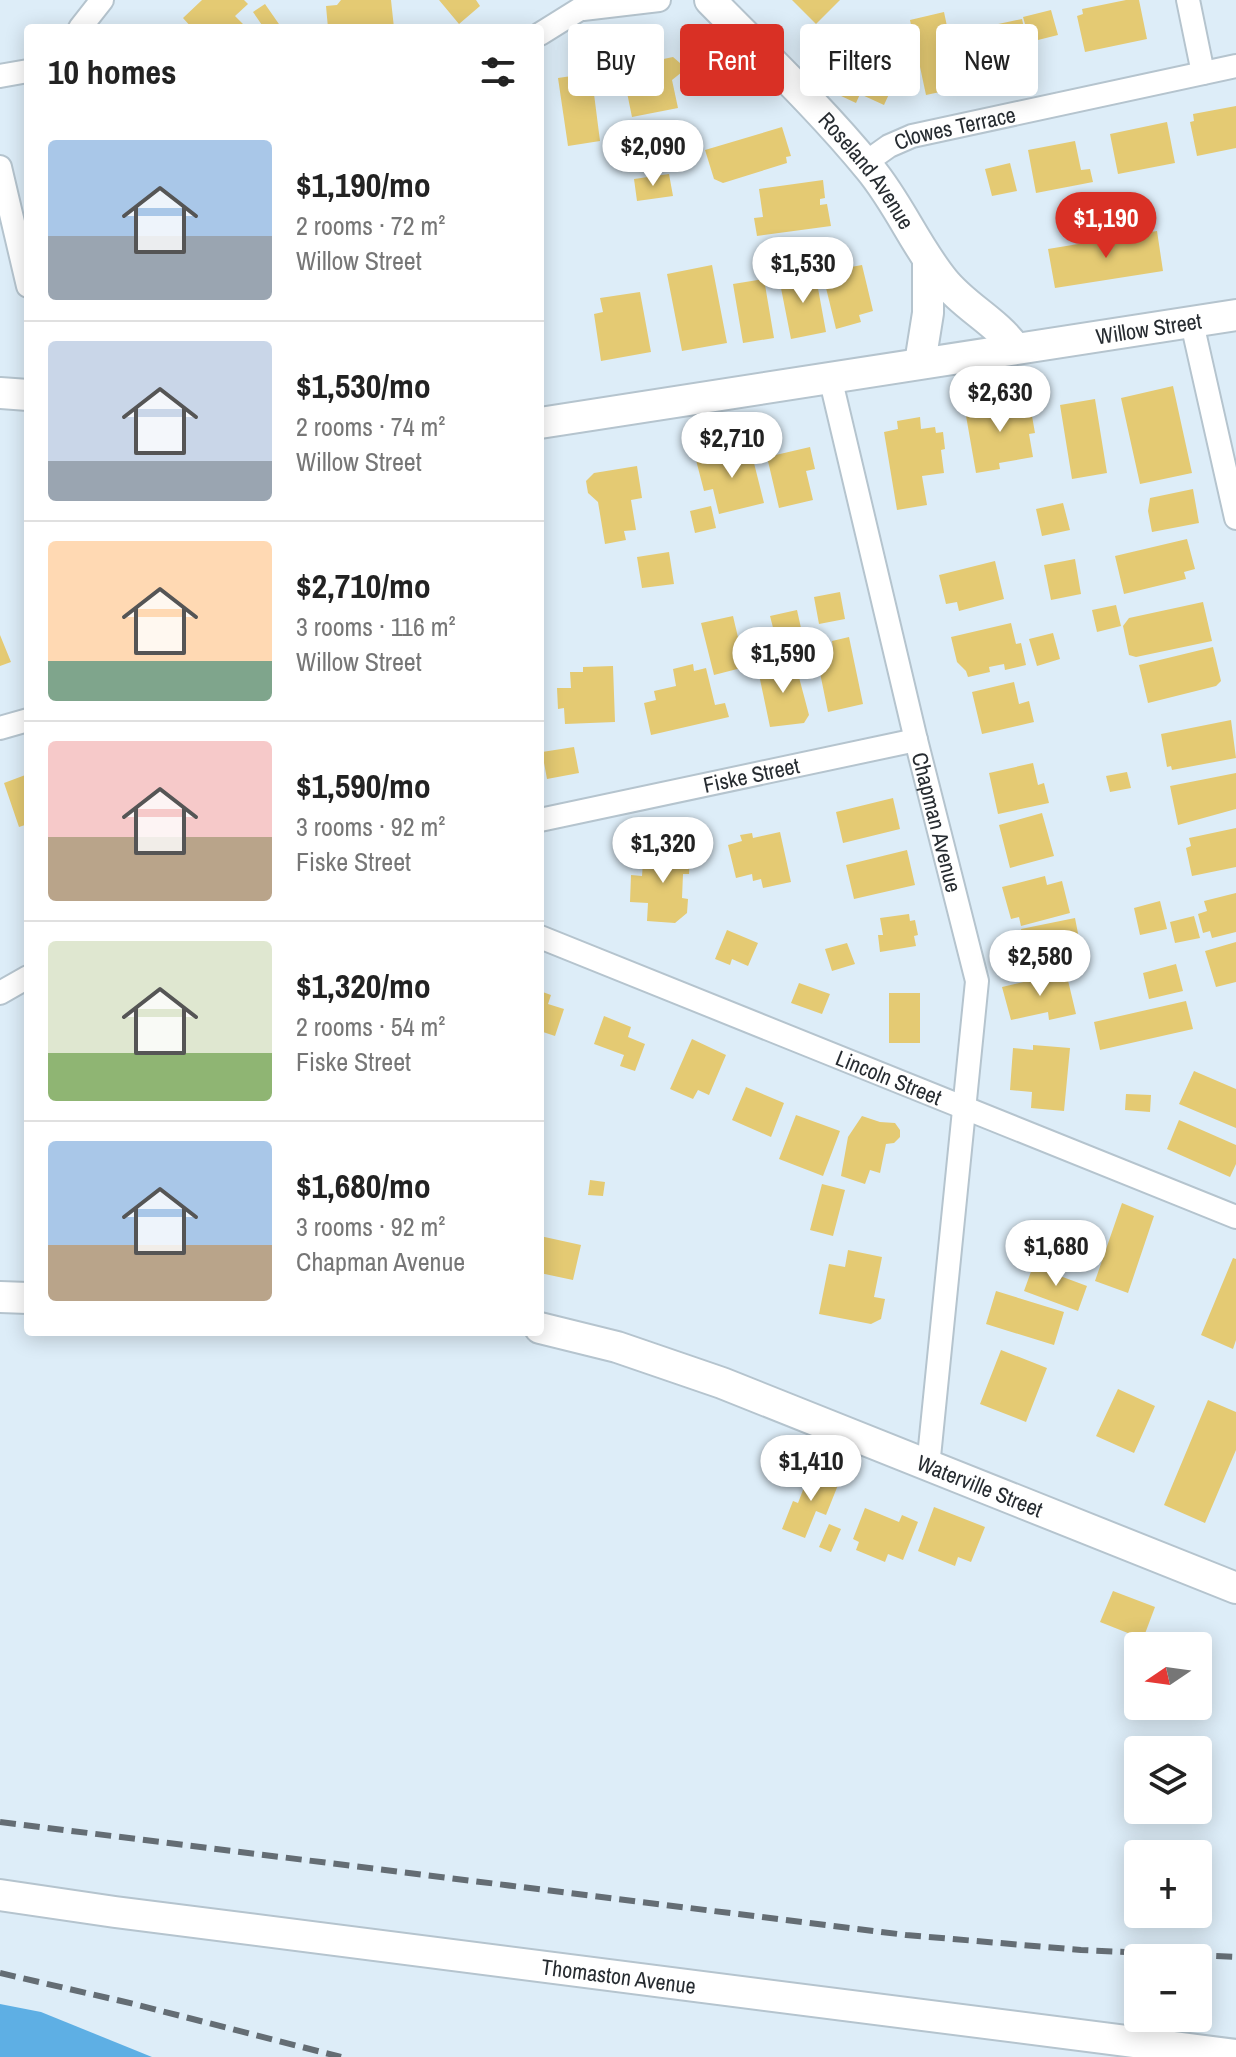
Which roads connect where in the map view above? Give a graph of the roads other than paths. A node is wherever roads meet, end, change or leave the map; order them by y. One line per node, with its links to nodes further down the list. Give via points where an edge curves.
1 (102, 0): 6 (street)
2 (659, 0): 5 (street)
3 (710, 0): 12 (street, Roseland Avenue)
4 (1188, 0): 10 (street)
5 (589, 4): 7 (street)
6 (83, 24)
7 (544, 32)
8 (1236, 66): 10 (street, Clowes Terrace)
9 (24, 72): 11 (street)
10 (1203, 73): 12 (street, Clowes Terrace, via 912,136)
11 (0, 76)
12 (865, 163): 14 (street, Roseland Avenue)
13 (0, 167): 15 (street)
14 (928, 260): 18 (street, Roseland Avenue, via 954,292); 19 (street, via 928,313)
15 (24, 269)
16 (1236, 315): 17 (street, Willow Street)
17 (1192, 323): 18 (street, Willow Street); 24 (street)
18 (1015, 348): 19 (street, Willow Street)
19 (920, 363): 20 (street, Willow Street)
20 (830, 377): 23 (street, Willow Street); 27 (street, Chapman Avenue)
21 (0, 393): 22 (street)
22 (24, 395)
23 (544, 422)
24 (1236, 518)
25 (24, 721): 26 (street)
26 (0, 728)
27 (916, 740): 28 (street, Fiske Street); 32 (street, Chapman Avenue, via 977,981)
28 (544, 819)
29 (544, 939): 32 (street, Lincoln Street)
30 (24, 979): 31 (street)
31 (0, 993)
32 (966, 1107): 33 (street, Lincoln Street); 37 (street, Chapman Avenue)
33 (1236, 1217)
34 (0, 1297): 35 (street)
35 (24, 1298)
36 (544, 1329): 37 (street, Waterville Street, via 665,1362)
37 (928, 1467): 38 (street, Waterville Street)
38 (1236, 1588)
39 (0, 1895): 40 (street, Thomaston Avenue)
40 (1236, 2055)

